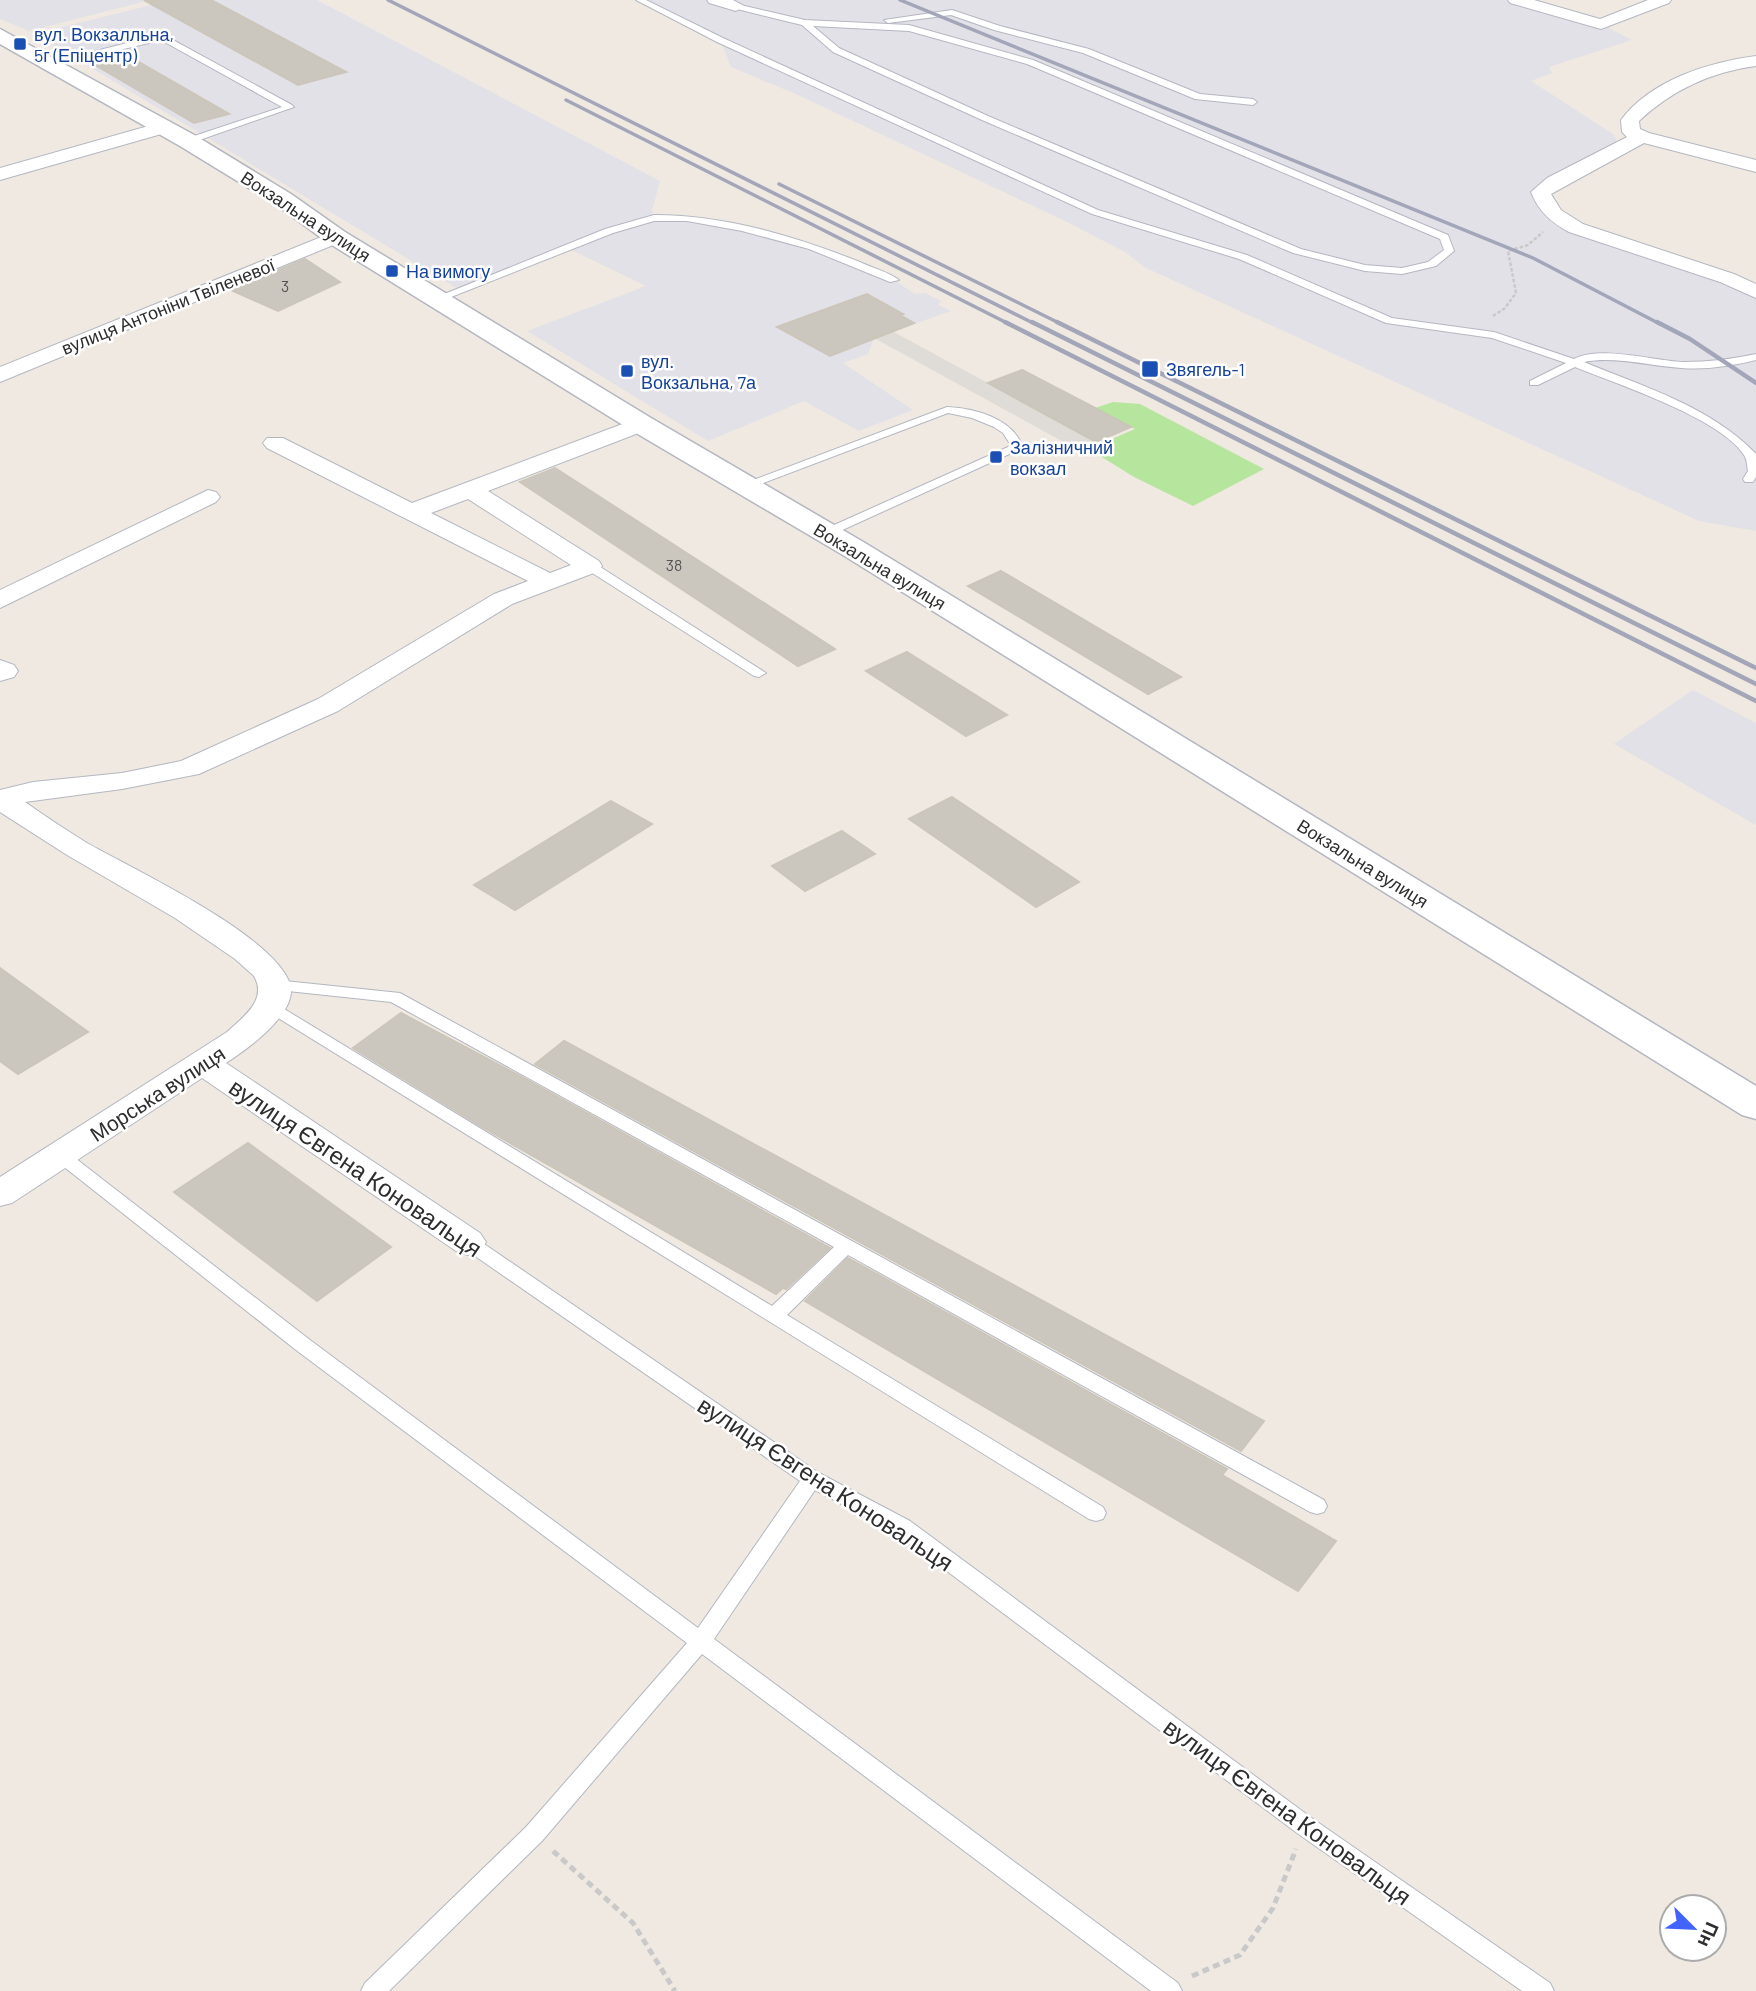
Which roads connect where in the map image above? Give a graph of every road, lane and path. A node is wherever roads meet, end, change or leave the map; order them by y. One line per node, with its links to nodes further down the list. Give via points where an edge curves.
1 (640, 0): 22 (lane, via 1095,212 1243,257 1390,321)
2 (715, 0): 5 (street)
3 (1516, 0): 4 (street, via 1601,24)
4 (1663, 0)
5 (736, 6): 6 (lane)
6 (804, 23): 7 (lane); 7 (lane, via 836,50 1297,251 1343,265 1394,271 1430,265 1449,251 1444,237 1030,62 909,28)
7 (862, 25): 11 (lane, via 952,12 1086,51 1198,97)
8 (0, 35): 10 (street, Вокзальна вулиця)
9 (1756, 61): 13 (street, via 1731,64 1642,107 1630,120 1631,132)
10 (53, 63): 12 (street, Вокзальна вулиця); 14 (lane, via 162,37 289,107)
11 (1253, 102)
12 (166, 127): 14 (street, Вокзальна вулиця); 16 (street)
13 (1642, 137): 15 (street); 17 (street, via 1541,192)
14 (188, 141): 18 (street, Вокзальна вулиця)
15 (1756, 166)
16 (0, 174)
17 (1562, 222): 20 (street); 22 (path, via 1528,245 1508,251 1516,293 1505,309 1483,321)
18 (336, 237): 21 (street, Вокзальна вулиця); 25 (street, вулиця Антоніни Твіленевої)
19 (894, 280): 21 (lane, via 813,247 743,228 687,218 654,219 609,231)
20 (1756, 292)
21 (437, 299): 27 (street, Вокзальна вулиця)
22 (1440, 328): 24 (lane, via 1494,335)
23 (1756, 357): 24 (lane, via 1683,365 1624,358 1584,358)
24 (1574, 363): 26 (lane); 29 (lane, via 1689,409 1727,433 1751,455 1754,471)
25 (0, 375)
26 (1534, 383)
27 (641, 424): 30 (street, Вокзальна вулиця); 31 (street)
28 (275, 443): 33 (street)
29 (1749, 479)
30 (746, 485): 34 (street, Вокзальна вулиця); 34 (lane, via 947,410 985,419 1016,439 1012,449)
31 (470, 490): 33 (street); 35 (street)
32 (208, 497): 37 (street)
33 (410, 512): 36 (street)
34 (827, 533): 44 (street, Вокзальна вулиця)
35 (590, 566): 36 (street); 40 (lane)
36 (549, 582): 41 (street, via 503,599 328,705 188,768)
37 (0, 600)
38 (0, 668): 39 (street, via 5,671)
39 (0, 673)
40 (759, 673)
41 (1, 800): 42 (street, via 75,848 167,898)
42 (270, 987): 43 (street, Морська вулиця, via 238,1040); 48 (lane, via 394,997); 49 (lane)
43 (203, 1063): 45 (street, Морська вулиця); 47 (street, вулиця Євгена Коновальця)
44 (1756, 1104)
45 (60, 1155): 46 (street, Морська вулиця); 53 (lane, via 303,1345)
46 (0, 1194)
47 (468, 1242): 50 (lane, вулиця Євгена Коновальця)
48 (846, 1246): 49 (lane); 51 (lane)
49 (774, 1316): 52 (lane)
50 (812, 1479): 53 (lane); 54 (lane, вулиця Євгена Коновальця, via 903,1527)
51 (1317, 1506)
52 (1096, 1513)
53 (701, 1641): 55 (lane); 56 (lane)
54 (1305, 1826): 56 (path, via 1273,1908 1240,1955); 59 (lane, вулиця Євгена Коновальця)
55 (534, 1834): 57 (lane); 58 (path, via 633,1923)
56 (1168, 1989)
57 (373, 1991)
58 (674, 1991)
59 (1542, 1991)

